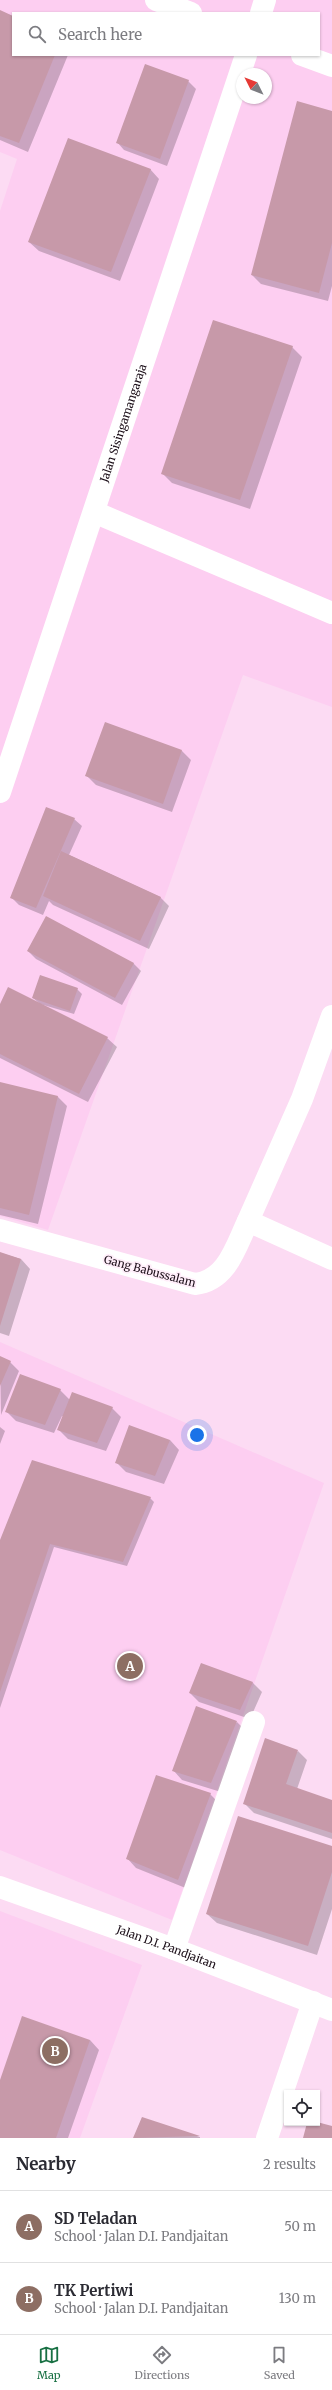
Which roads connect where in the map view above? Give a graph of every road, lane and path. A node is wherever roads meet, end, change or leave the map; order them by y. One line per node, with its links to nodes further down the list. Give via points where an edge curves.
1 (156, 0): 3 (street)
2 (265, 0): 4 (street)
3 (188, 12)
4 (261, 12)
5 (246, 56): 8 (street, Jalan Sisingamangaraja)
6 (305, 56): 7 (street)
7 (332, 66)
8 (94, 512): 9 (street); 10 (street, Jalan Sisingamangaraja)
9 (332, 613)
10 (0, 792)
11 (332, 1016): 12 (street, Gang Babussalam, via 302,1099)
12 (248, 1221): 13 (street, Gang Babussalam, via 231,1258 220,1274 207,1283 196,1284); 14 (street)
13 (0, 1230)
14 (332, 1259)
15 (254, 1722): 17 (street)
16 (0, 1886): 17 (street, Jalan D.I. Pandjaitan)
17 (174, 1949): 18 (street, Jalan D.I. Pandjaitan)
18 (322, 2006): 19 (street)
19 (267, 2138)

